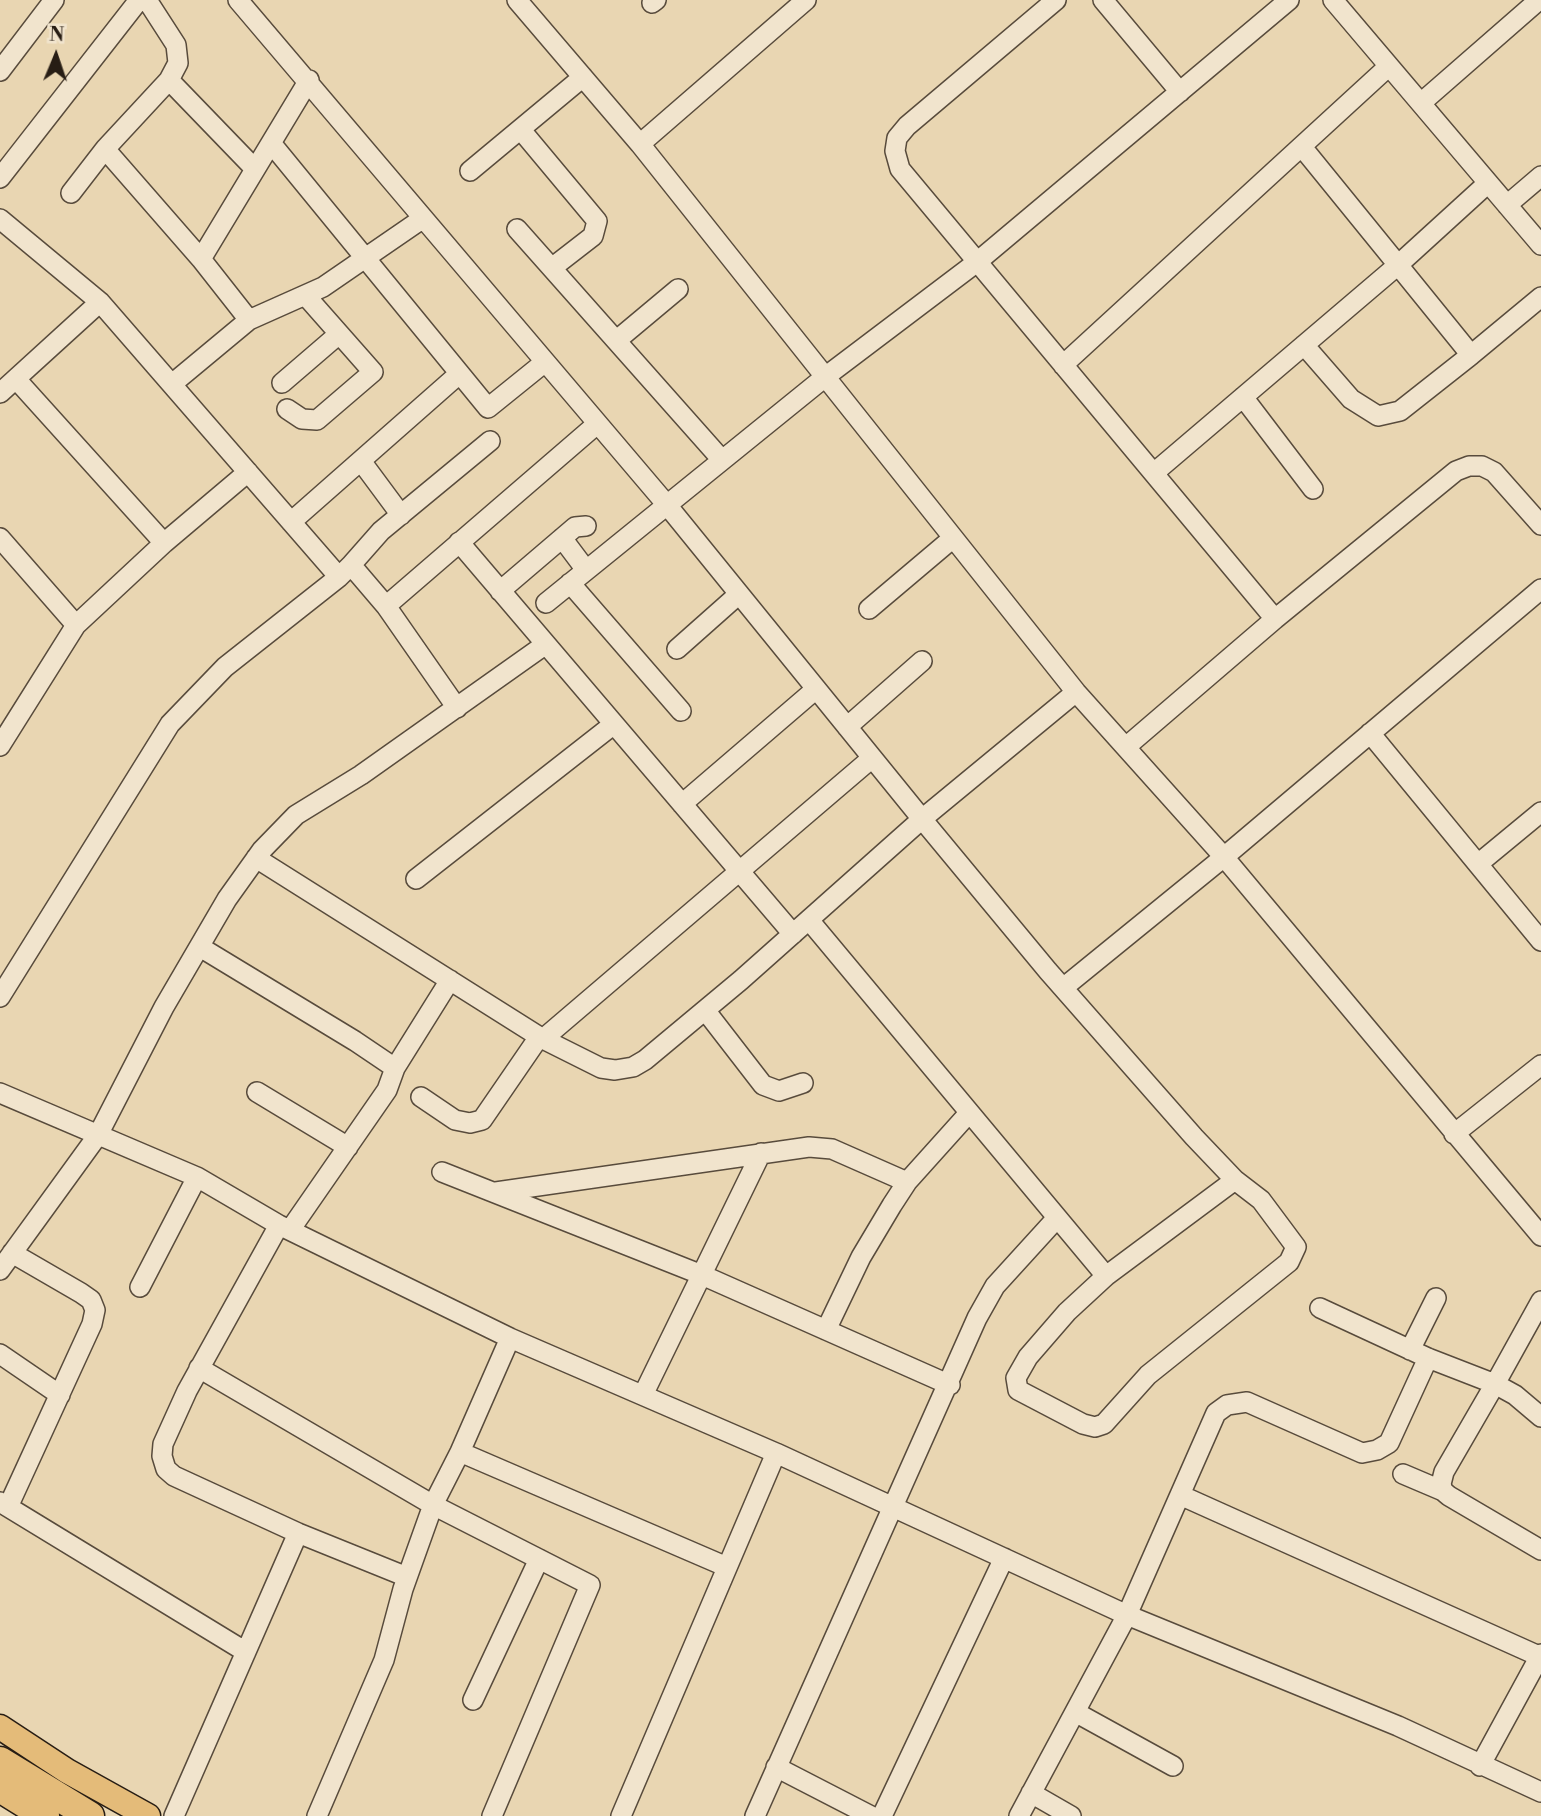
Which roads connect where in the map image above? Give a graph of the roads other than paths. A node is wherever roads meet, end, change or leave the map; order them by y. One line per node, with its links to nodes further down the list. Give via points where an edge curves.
1 (54, 0): 13 (street)
2 (139, 0): 27 (street)
3 (147, 0): 15 (street, via 176,45 178,63)
4 (238, 0): 16 (street)
5 (517, 0): 14 (street)
6 (806, 0): 21 (street)
7 (1056, 0): 37 (street, via 897,138 900,169)
8 (1102, 0): 17 (street)
9 (1290, 0): 17 (street)
10 (1539, 0): 18 (street)
11 (1344, 4): 12 (street)
12 (1389, 66): 18 (street); 22 (street)
13 (0, 71)
14 (583, 77): 19 (street); 21 (street)
15 (169, 80): 23 (street); 24 (street)
16 (309, 80): 20 (street); 31 (street)
17 (1180, 92): 37 (street)
18 (1421, 103): 28 (street)
19 (520, 130): 25 (street); 39 (street, via 597,220 593,236)
20 (271, 143): 24 (street); 35 (street)
21 (640, 144): 52 (street)
22 (1302, 147): 38 (street); 50 (street)
23 (105, 149): 29 (street); 36 (street)
24 (255, 169): 36 (street)
25 (470, 171)
26 (1541, 176): 30 (street)
27 (0, 178)
28 (1488, 183): 30 (street); 38 (street)
29 (71, 193)
30 (1507, 205): 34 (street)
31 (422, 219): 35 (street); 49 (street)
32 (4, 228): 43 (street)
33 (517, 229): 39 (street)
34 (1541, 246)
35 (365, 258): 41 (street); 51 (street)
36 (201, 259): 44 (street)
37 (977, 262): 50 (street); 52 (street)
38 (1398, 265): 47 (street); 48 (street)
39 (553, 267): 46 (street)
40 (678, 289): 46 (street)
41 (306, 296): 44 (street); 45 (street)
42 (1541, 297): 48 (street)
43 (100, 302): 53 (street); 55 (street)
44 (249, 320): 55 (street)
45 (339, 334): 54 (street); 58 (street, via 373,372 317,420 302,419)
46 (617, 340): 61 (street)
47 (1304, 345): 48 (street, via 1351,399 1378,416 1400,411); 57 (street)
48 (1471, 355)
49 (545, 362): 51 (street, via 488,408); 59 (street)
50 (1063, 365): 64 (street)
51 (459, 374): 62 (street)
52 (825, 377): 61 (street); 73 (street)
53 (16, 379): 56 (street); 75 (street)
54 (282, 383)
55 (172, 384): 63 (street)
56 (0, 393)
57 (1243, 397): 64 (street); 65 (street)
58 (287, 409)
59 (597, 424): 66 (street); 74 (street)
60 (489, 441): 67 (street)
61 (722, 460): 66 (street)
62 (361, 461): 67 (street); 68 (street)
63 (248, 472): 68 (street); 75 (street)
64 (1155, 472): 85 (street)
65 (1313, 489)
66 (667, 505): 76 (street); 81 (street)
67 (401, 515): 77 (street)
68 (291, 522): 77 (street)
69 (1541, 525): 85 (street, via 1494,472 1469,466 1456,471)
70 (586, 526): 72 (street, via 575,527)
71 (0, 538): 86 (street)
72 (562, 538): 76 (street); 80 (street)
73 (953, 538): 84 (street); 91 (street)
74 (459, 542): 80 (street); 83 (street)
75 (164, 543): 86 (street)
76 (586, 570): 78 (street)
77 (345, 571): 83 (street); 114 (street, via 226,667 170,724)
78 (570, 583): 82 (street); 93 (street)
79 (1541, 589): 96 (street)
80 (500, 591): 87 (street)
81 (739, 594): 88 (street); 90 (street)
82 (547, 603)
83 (386, 606): 92 (street)
84 (869, 609)
85 (1275, 619): 98 (street)
86 (76, 625): 97 (street)
87 (546, 644): 92 (street); 94 (street)
88 (677, 649)
89 (922, 661): 95 (street)
90 (816, 689): 95 (street); 100 (street)
91 (1076, 692): 98 (street); 102 (street)
92 (457, 708): 104 (street, via 296,815)
93 (681, 711)
94 (614, 724): 100 (street); 107 (street)
95 (847, 727): 99 (street)
96 (1370, 733): 103 (street); 105 (street)
97 (0, 746)
98 (1127, 746): 103 (street)
99 (872, 758): 102 (street); 106 (street)
100 (682, 804): 106 (street)
101 (1541, 812): 105 (street)
102 (922, 819): 108 (street); 113 (street)
103 (1224, 857): 113 (street); 124 (street)
104 (256, 858): 111 (street); 112 (street)
105 (1478, 864): 110 (street)
106 (738, 872): 109 (street); 116 (street)
107 (416, 879)
108 (809, 920): 109 (street); 123 (street)
109 (793, 934): 115 (street)
110 (1541, 941)
111 (200, 947): 118 (street); 125 (street)
112 (450, 980): 116 (street); 118 (street)
113 (1063, 988): 130 (street)
114 (0, 998)
115 (705, 1010): 116 (street, via 633,1067 601,1068); 119 (street, via 763,1085 779,1091)
116 (541, 1038): 122 (street, via 482,1120 455,1119)
117 (1541, 1065): 124 (street)
118 (395, 1068): 126 (street, via 387,1090)
119 (803, 1083)
120 (257, 1092): 126 (street)
121 (0, 1093): 125 (street)
122 (421, 1097)
123 (969, 1113): 131 (street); 133 (street)
124 (1454, 1134): 135 (street)
125 (98, 1135): 129 (street); 136 (street)
126 (348, 1147): 134 (street)
127 (761, 1153): 131 (street, via 832,1149); 132 (street); 138 (street)
128 (442, 1172): 132 (street)
129 (197, 1177): 134 (street); 140 (street)
130 (1235, 1180): 139 (street); 139 (street, via 1261,1200 1294,1240 1295,1253 1273,1276 1148,1375 1104,1424 1095,1427 1030,1398 1018,1390 1016,1378 1039,1341)
131 (907, 1182): 144 (street, via 867,1247)
132 (495, 1193): 138 (street)
133 (1056, 1219): 139 (street); 150 (street, via 995,1286)
134 (284, 1228): 145 (street); 148 (street)
135 (1541, 1236)
136 (12, 1253): 137 (street); 151 (street, via 82,1293 95,1310)
137 (0, 1270)
138 (702, 1275): 144 (street); 152 (street)
139 (1106, 1276)
140 (140, 1287)
141 (1436, 1298): 147 (street)
142 (1541, 1301): 149 (street)
143 (1320, 1308): 147 (street)
144 (826, 1330): 150 (street)
145 (510, 1338): 152 (street); 154 (street)
146 (0, 1354): 151 (street)
147 (1419, 1354): 149 (street); 158 (street, via 1389,1443 1362,1453 1247,1402 1227,1405 1216,1413)
148 (199, 1368): 160 (street); 162 (street, via 163,1444 166,1469)
149 (1494, 1384): 153 (street); 157 (street, via 1444,1472)
150 (950, 1385): 161 (street)
151 (60, 1395): 159 (street)
152 (643, 1395): 155 (street)
153 (1541, 1417)
154 (460, 1452): 160 (street); 166 (street)
155 (776, 1453): 161 (street); 166 (street)
156 (1403, 1474): 157 (street)
157 (1443, 1491): 163 (street)
158 (1180, 1495): 168 (street); 170 (street)
159 (4, 1504): 169 (street)
160 (433, 1505): 165 (street); 167 (street)
161 (892, 1506): 164 (street); 177 (street)
162 (298, 1533): 167 (street); 169 (street)
163 (1541, 1550)
164 (1004, 1558): 168 (street); 190 (street)
165 (539, 1559): 171 (street); 186 (street, via 590,1585)
166 (727, 1567): 187 (street)
167 (407, 1577): 185 (street, via 384,1661)
168 (1127, 1615): 172 (street); 176 (street, via 1398,1726)
169 (246, 1652): 184 (street)
170 (1541, 1655): 176 (street)
171 (473, 1700)
172 (1075, 1712): 175 (street); 180 (street)
173 (0, 1727): 183 (main road)
174 (0, 1761): 182 (highway)
175 (1173, 1766)
176 (1480, 1766): 179 (street)
177 (776, 1767): 188 (street); 189 (street)
178 (0, 1788): 181 (highway)
179 (1541, 1792)
180 (1031, 1793): 191 (street); 192 (street)
181 (45, 1816)
182 (90, 1816)
183 (148, 1816)
184 (174, 1816)
185 (317, 1816)
186 (492, 1816)
187 (621, 1816)
188 (755, 1816)
189 (871, 1816)
190 (882, 1816)
191 (1019, 1816)
192 (1071, 1816)

